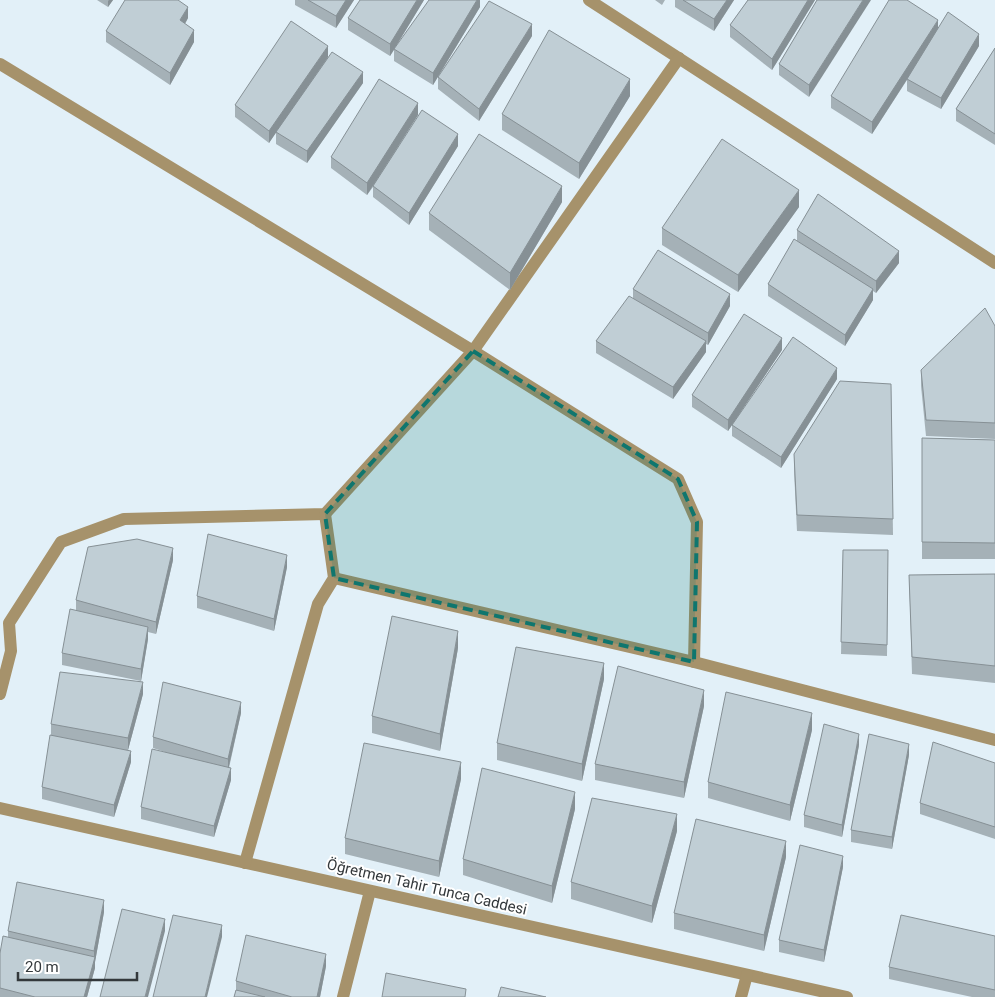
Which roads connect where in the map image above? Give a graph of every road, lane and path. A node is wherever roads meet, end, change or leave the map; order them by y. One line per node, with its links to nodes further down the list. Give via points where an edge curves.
1 (589, 0): 2 (street)
2 (679, 58): 4 (street); 5 (street)
3 (0, 64): 5 (street)
4 (995, 263)
5 (473, 351): 6 (street); 9 (street, via 678,479 697,522)
6 (325, 514): 7 (street); 8 (street, via 124,519 61,542)
7 (334, 578): 9 (street); 13 (street, via 318,604)
8 (5, 621): 10 (street, via 11,651)
9 (694, 662): 11 (street)
10 (0, 694)
11 (995, 740)
12 (0, 808): 13 (street, Öğretmen Tahir Tunca Caddesi)
13 (246, 863): 14 (street, Öğretmen Tahir Tunca Caddesi)
14 (370, 891): 15 (street, Öğretmen Tahir Tunca Caddesi); 16 (street)
15 (747, 974): 17 (street); 18 (street, Öğretmen Tahir Tunca Caddesi)
16 (344, 997)
17 (741, 997)
18 (848, 997)

